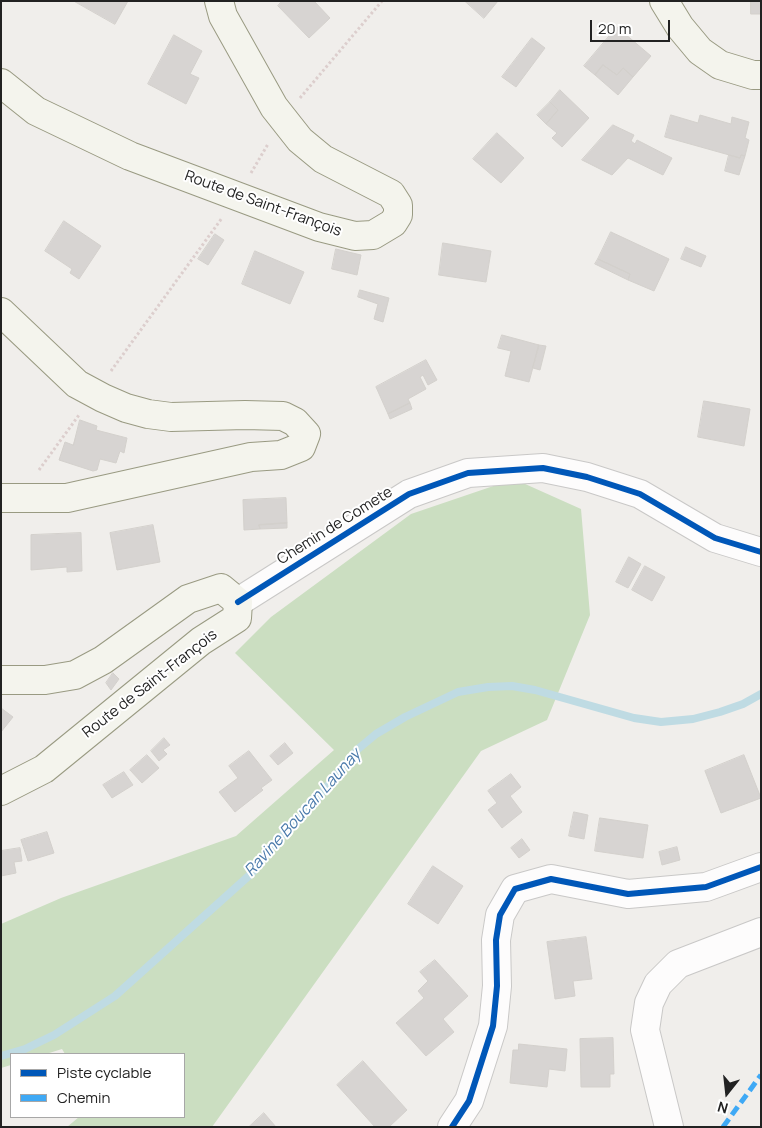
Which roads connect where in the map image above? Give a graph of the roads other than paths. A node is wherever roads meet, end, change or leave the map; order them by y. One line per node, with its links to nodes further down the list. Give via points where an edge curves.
1 (219, 1): 4 (main road, Route de Saint-François, via 223,16 274,107 300,140 323,159 391,194 398,205 398,215 393,223 372,235 355,236 319,227 130,156 36,111)
2 (664, 1): 3 (main road, via 700,51 720,65)
3 (761, 75)
4 (1, 83)
5 (1, 312): 6 (main road, via 77,384 126,408 171,417 282,416 295,422 306,434 301,447 281,455 251,457 67,498)
6 (10, 498)
7 (761, 552): 8 (street, Chemin de Comete, via 715,538 640,494 587,477 543,468 468,473 409,494)
8 (238, 602): 9 (main road, via 221,588 188,599 103,660 75,675 45,680); 10 (main road, Route de Saint-François, via 237,618 201,641 44,769)
9 (1, 680)
10 (1, 791)
11 (761, 867): 13 (street, via 706,887 628,894 551,879 514,889 500,915 496,940 497,986 493,1026 469,1101)
12 (761, 932): 14 (street, via 678,964 655,990 649,1003 645,1030)
13 (452, 1127)
14 (669, 1127)

